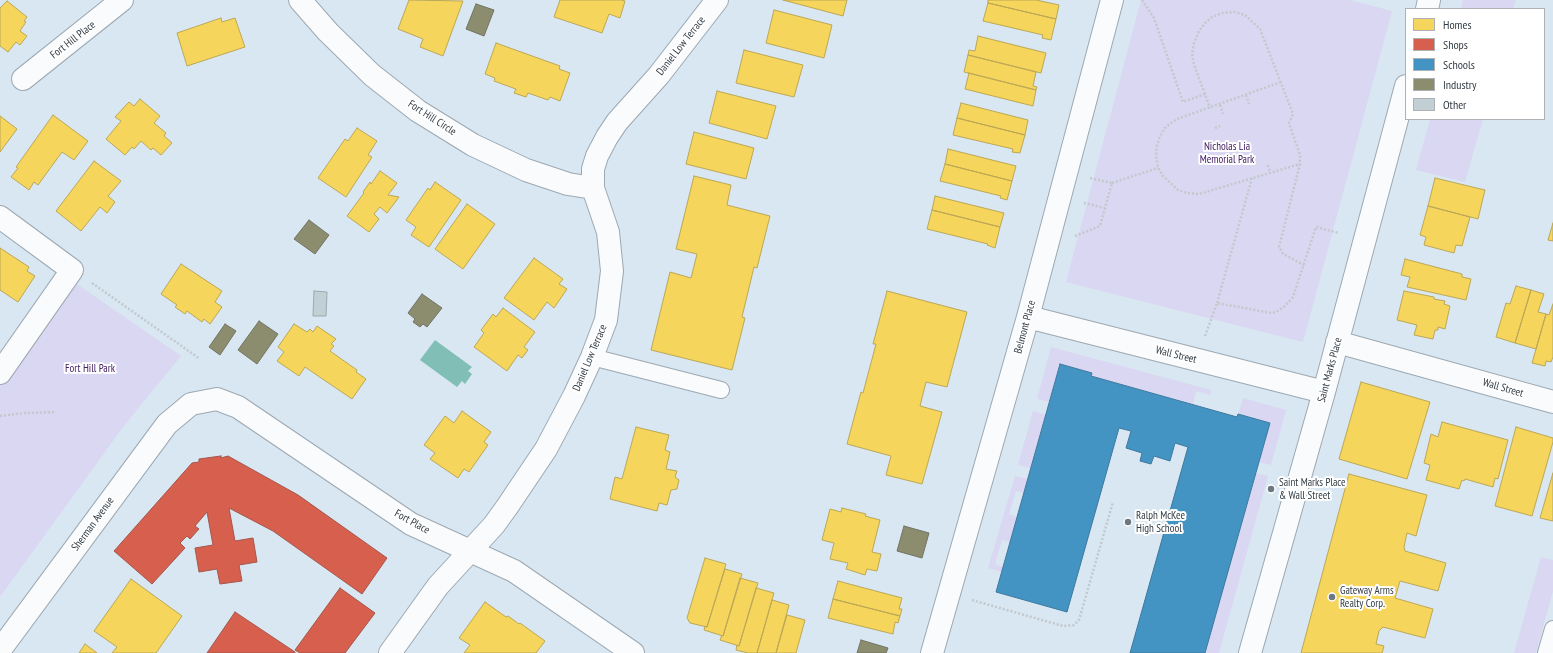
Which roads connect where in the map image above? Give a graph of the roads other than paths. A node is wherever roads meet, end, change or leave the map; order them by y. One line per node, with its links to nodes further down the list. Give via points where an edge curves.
1 (122, 0): 5 (street, Fort Hill Place)
2 (300, 0): 7 (street, Fort Hill Circle, via 372,75 418,111 473,145 526,170 568,184)
3 (717, 0): 7 (street, Daniel Low Terrace, via 607,137 593,169)
4 (1112, 0): 9 (street, Belmont Place)
5 (22, 79)
6 (1405, 90): 10 (street, Saint Marks Place)
7 (593, 188): 11 (street, Daniel Low Terrace, via 608,232 612,272 606,320)
8 (0, 217): 12 (street, via 72,270)
9 (1028, 317): 14 (street, Wall Street); 22 (street, Belmont Place)
10 (1338, 342): 14 (street, Saint Marks Place); 15 (street, Wall Street)
11 (592, 357): 13 (lane); 17 (street, Daniel Low Terrace, via 546,450 498,520)
12 (0, 373)
13 (721, 390)
14 (1324, 392): 23 (street, Saint Marks Place)
15 (1553, 402)
16 (191, 404): 17 (street, Fort Place, via 217,399 238,407 411,524); 19 (street, Sherman Avenue, via 167,424)
17 (471, 551): 20 (street, Daniel Low Terrace, via 438,586); 21 (street, Fort Place, via 514,571)
18 (1553, 629): 24 (lane)
19 (0, 650)
20 (390, 653)
21 (633, 653)
22 (932, 653)
23 (1250, 653)
24 (1546, 653)

